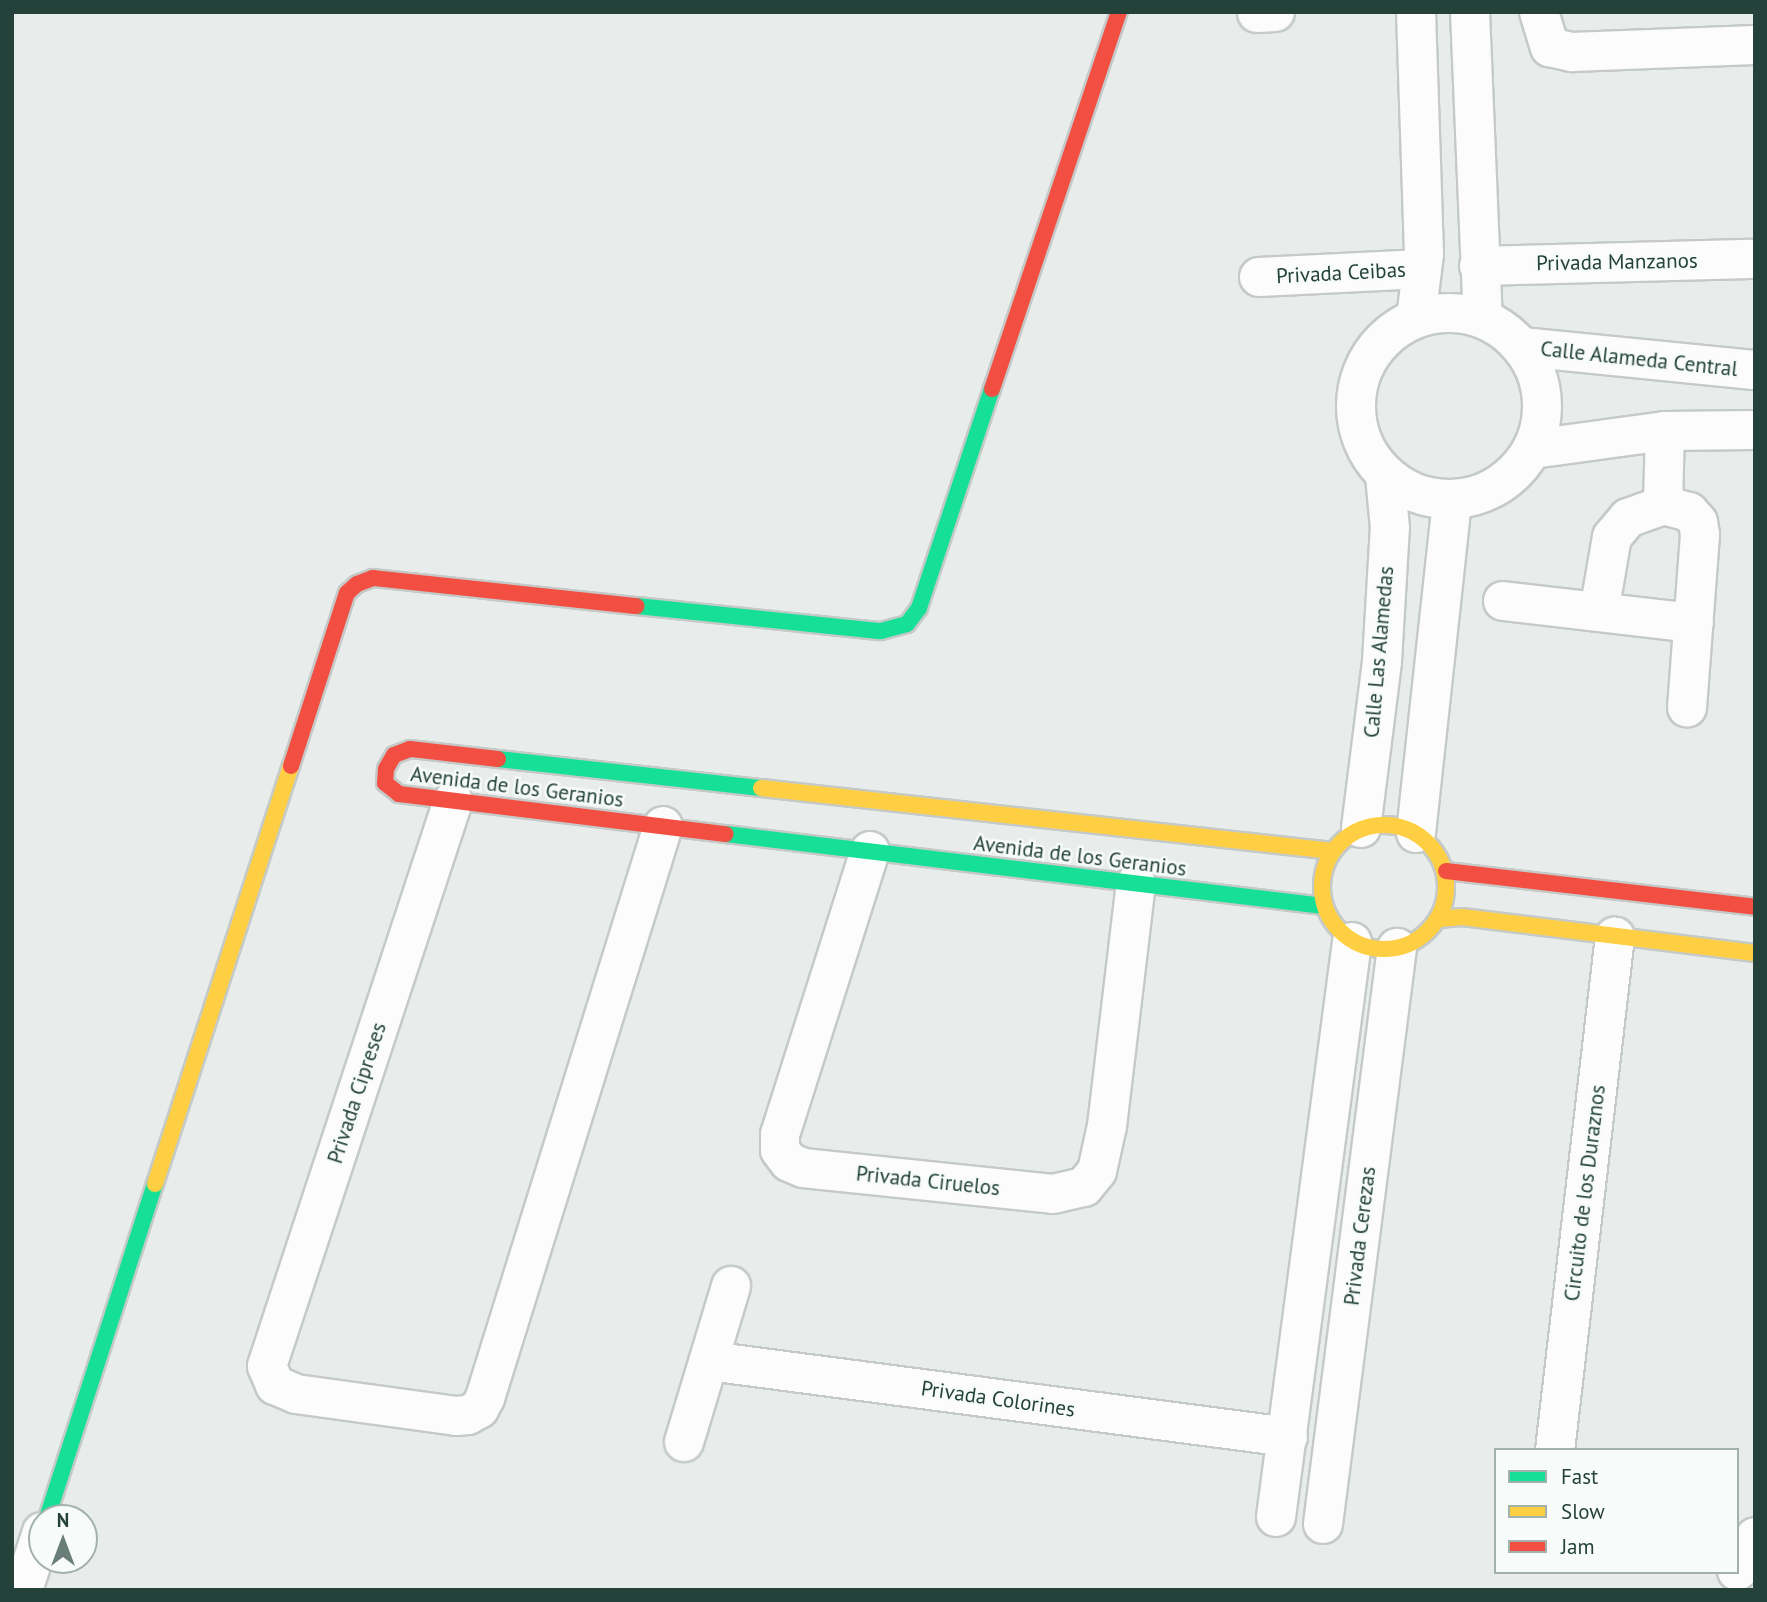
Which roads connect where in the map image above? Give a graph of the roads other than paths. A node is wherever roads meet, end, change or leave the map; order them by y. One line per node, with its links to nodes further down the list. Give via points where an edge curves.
1 (1119, 12): 45 (street, via 919,608 907,624 881,631 373,578 347,593)
2 (1275, 12): 6 (street)
3 (1416, 12): 10 (street)
4 (1470, 12): 9 (street)
5 (1539, 12): 7 (street, via 1550,47 1572,52)
6 (1257, 13)
7 (1755, 45)
8 (1755, 259): 9 (street, Privada Manzanos)
9 (1479, 266): 13 (street)
10 (1422, 269): 11 (street, Privada Ceibas); 12 (street)
11 (1259, 277)
12 (1416, 318): 13 (street, via 1450,312); 19 (street, via 1376,345 1355,388 1358,436)
13 (1483, 318): 14 (street)
14 (1522, 347): 15 (street, Calle Alameda Central); 18 (street, via 1539,379 1542,414)
15 (1755, 370)
16 (1755, 429): 17 (street)
17 (1665, 431): 18 (street); 21 (street)
18 (1533, 449): 20 (street, via 1512,476 1484,493)
19 (1385, 476): 20 (street, via 1416,495); 29 (street, Calle Las Alamedas, via 1390,528 1382,661)
20 (1452, 500): 28 (street)
21 (1663, 505): 23 (street, via 1628,518 1612,537); 24 (street, via 1689,512 1698,522)
22 (1503, 601): 23 (street)
23 (1599, 612): 24 (street)
24 (1694, 623): 25 (street)
25 (1687, 708)
26 (453, 801): 27 (street, Avenida de los Geranios); 27 (street, Privada Cipreses, via 267,1366 275,1385 296,1394 456,1416 479,1409); 29 (street, Avenida de los Geranios, via 399,794 386,783 386,769 394,755 410,749)
27 (663, 826): 30 (street, Avenida de los Geranios)
28 (1416, 833): 29 (street, via 1380,824); 31 (street, via 1430,845)
29 (1347, 839): 33 (street, via 1321,878)
30 (870, 851): 32 (street, Avenida de los Geranios); 32 (street, Privada Ciruelos, via 780,1134 780,1150 789,1162 803,1168 1053,1194 1084,1187 1097,1171 1107,1126)
31 (1446, 872): 34 (street); 35 (street, via 1447,893)
32 (1136, 884): 33 (street, Avenida de los Geranios)
33 (1324, 906): 37 (street, via 1332,922)
34 (1755, 907)
35 (1439, 919): 36 (street, via 1462,917); 38 (street, via 1413,942)
36 (1615, 936): 39 (street); 44 (street, Circuito de los Duraznos)
37 (1352, 942): 38 (street, via 1377,949); 42 (street)
38 (1397, 948): 47 (street, Privada Cerezas)
39 (1755, 953)
40 (731, 1286): 41 (street)
41 (709, 1361): 42 (street, Privada Colorines); 43 (street)
42 (1288, 1437): 46 (street)
43 (684, 1443)
44 (1555, 1448)
45 (52, 1504)
46 (1276, 1517)
47 (1323, 1524)
48 (1755, 1537): 49 (street, via 1748,1562)
49 (1739, 1569)

